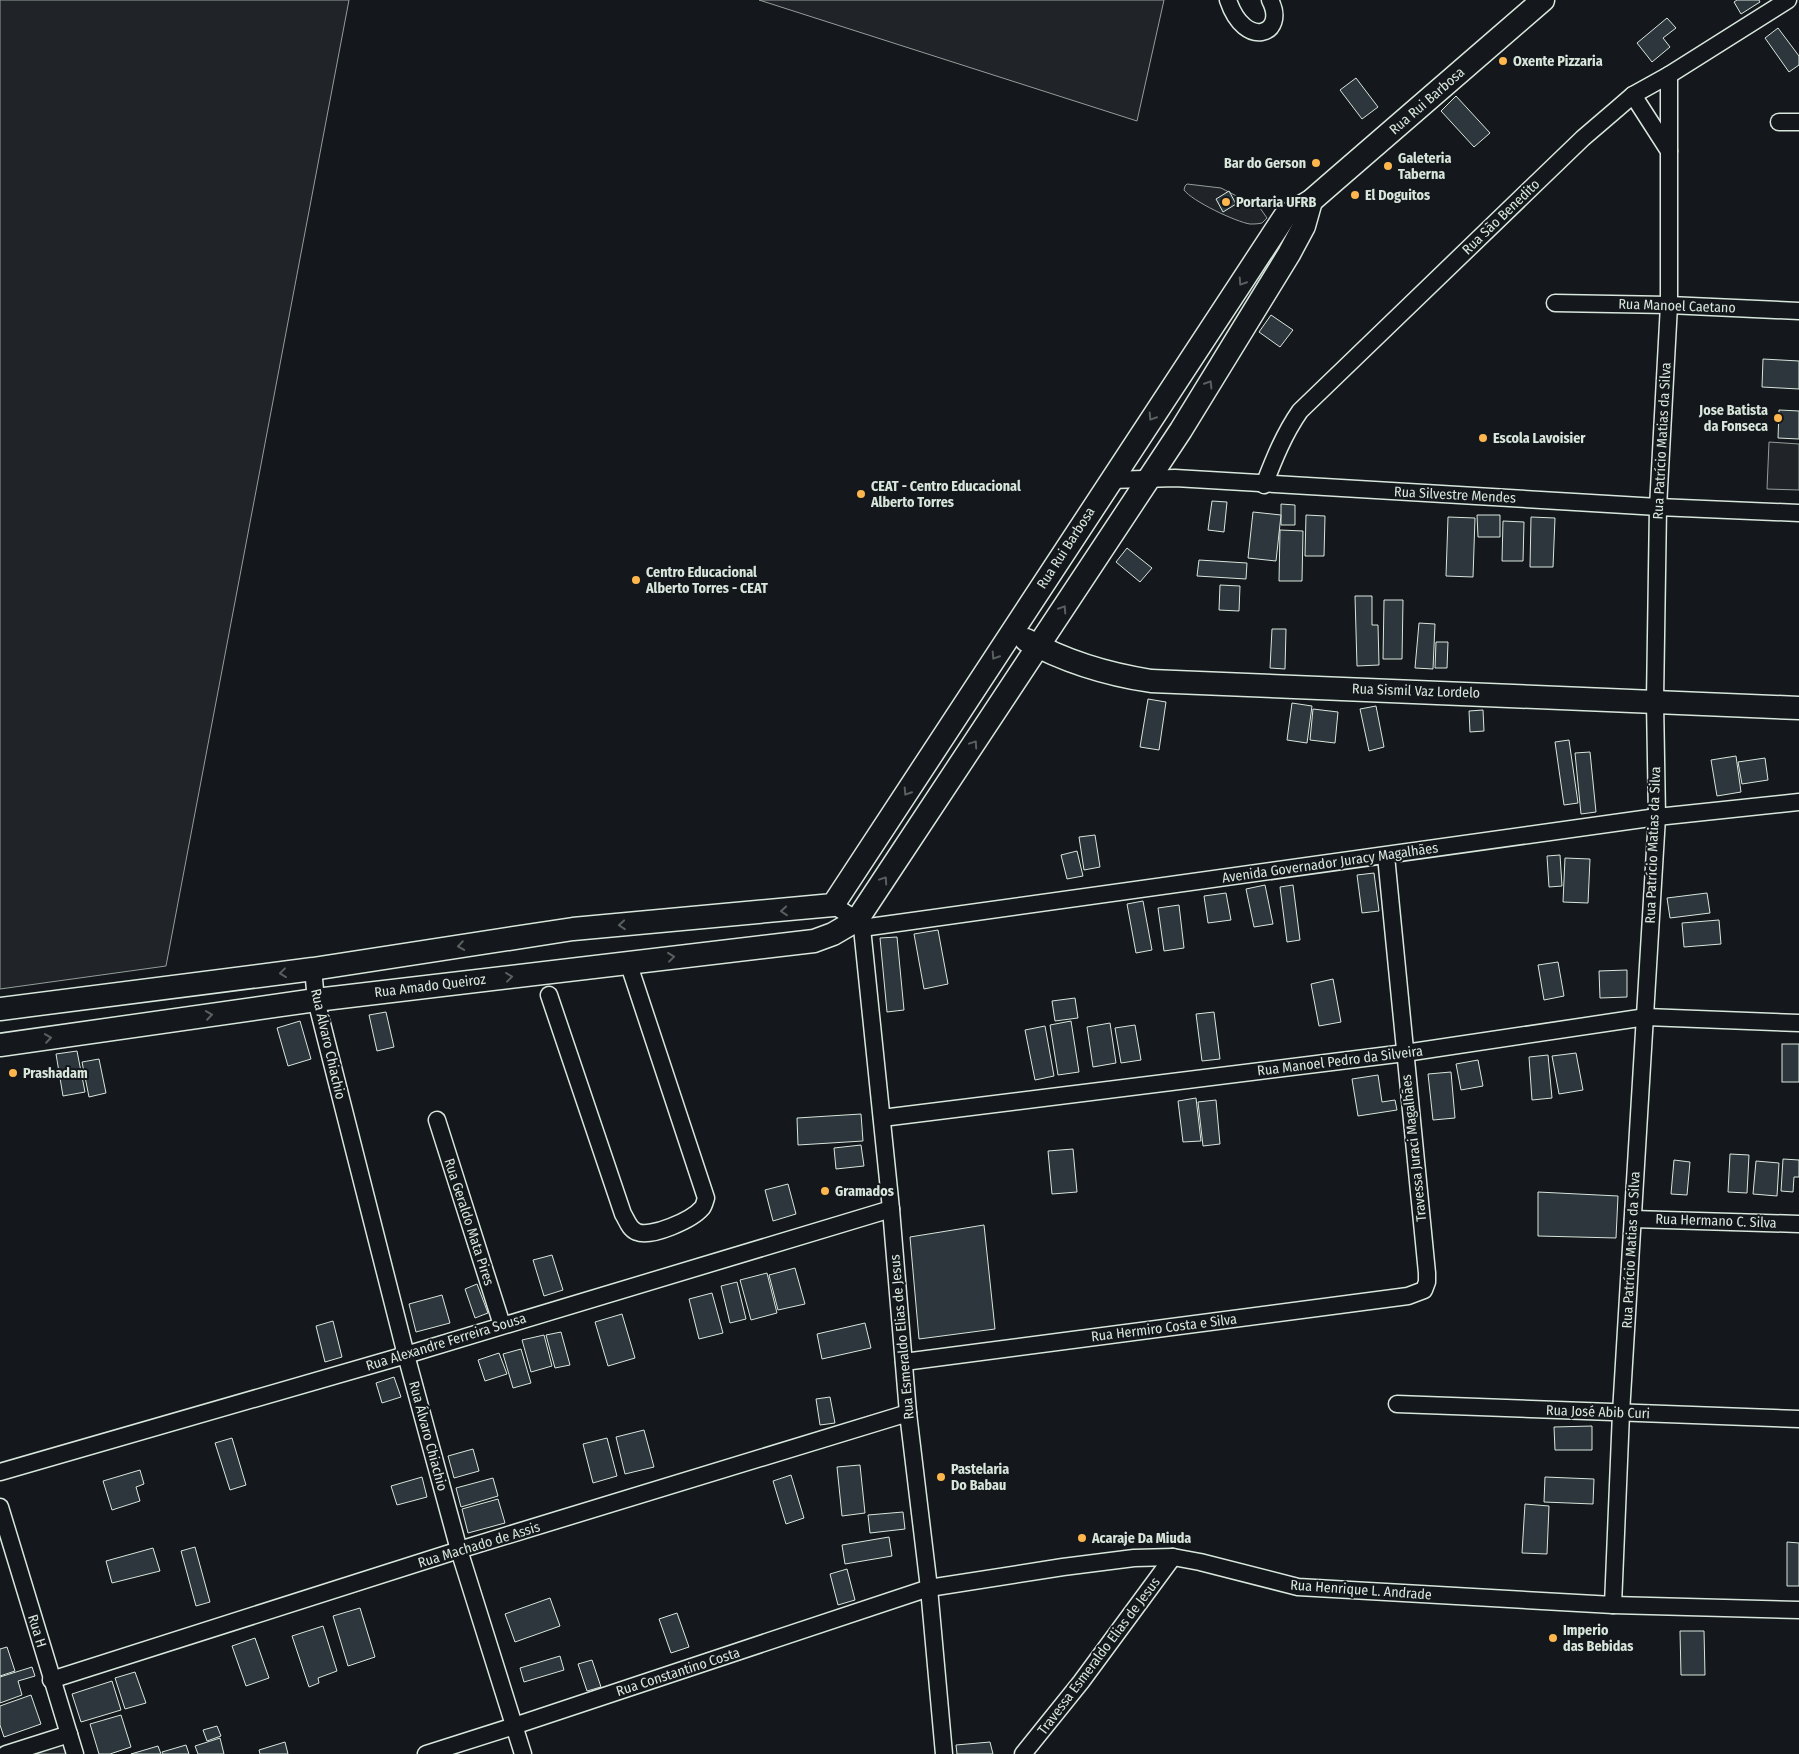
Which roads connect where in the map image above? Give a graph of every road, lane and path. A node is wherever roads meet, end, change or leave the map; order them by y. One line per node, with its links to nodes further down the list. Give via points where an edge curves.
1 (1228, 0): 2 (street, via 1239,23 1252,32 1262,33 1270,28 1274,16)
2 (1270, 0)
3 (1543, 0): 10 (street, Rua Rui Barbosa)
4 (1788, 0): 5 (street, Rua São Benedito)
5 (1669, 75): 6 (street, Rua São Benedito); 9 (street, Rua Patrício Matias da Silva)
6 (1633, 96): 9 (street); 16 (street, Rua São Benedito, via 1582,138 1300,411 1289,427)
7 (1779, 122): 8 (street)
8 (1799, 122)
9 (1669, 151): 12 (street, Rua Patrício Matias da Silva)
10 (1311, 201): 14 (street, one-way to 10, via 1271,285 1304,226); 15 (street, Rua Rui Barbosa, one-way to 15, via 1285,216)
11 (1554, 303): 12 (street, Rua Manoel Caetano)
12 (1669, 306): 13 (street, Rua Manoel Caetano); 17 (street, Rua Patrício Matias da Silva)
13 (1799, 311)
14 (1150, 478): 15 (street, Rua Silvestre Mendes); 16 (street, Rua Silvestre Mendes); 20 (street, one-way to 14)
15 (1111, 480): 19 (street, Rua Rui Barbosa)
16 (1264, 484): 17 (street, Rua Silvestre Mendes)
17 (1658, 507): 18 (street, Rua Silvestre Mendes); 21 (street, Rua Patrício Matias da Silva)
18 (1799, 513)
19 (1011, 632): 20 (street, Rua Sismil Vaz Lordelo); 26 (street, Rua Rui Barbosa, one-way to 26)
20 (1039, 647): 21 (street, Rua Sismil Vaz Lordelo, via 1105,673 1151,681); 27 (street, one-way to 20)
21 (1655, 701): 22 (street, Rua Sismil Vaz Lordelo); 24 (street, Rua Patrício Matias da Silva)
22 (1799, 708)
23 (1799, 802): 24 (street, Avenida Governador Juracy Magalhães)
24 (1657, 817): 25 (street, Avenida Governador Juracy Magalhães); 33 (street, Rua Patrício Matias da Silva)
25 (1386, 856): 27 (street, Avenida Governador Juracy Magalhães); 36 (street, Travessa Juraci Magalhães)
26 (832, 905): 27 (street); 29 (street, one-way to 29, via 572,929)
27 (860, 924): 28 (street, Rua Amado Queiroz, one-way to 27, via 814,940); 37 (street, Rua Esmeraldo Elias de Jesus)
28 (628, 962): 30 (street, via 706,1198 703,1207 681,1223 639,1233 632,1229 623,1214); 31 (street, Rua Amado Queiroz, one-way to 28)
29 (313, 969): 31 (street, Rua Álvaro Chiachio); 32 (street, one-way to 32)
30 (549, 994)
31 (316, 1000): 35 (street, Rua Amado Queiroz, one-way to 31); 44 (street, Rua Álvaro Chiachio)
32 (0, 1009)
33 (1646, 1016): 34 (street, Rua Manoel Pedro da Silveira); 36 (street, Rua Manoel Pedro da Silveira); 40 (street, Rua Patrício Matias da Silva)
34 (1799, 1023)
35 (0, 1044)
36 (1405, 1053): 37 (street, Rua Manoel Pedro da Silveira); 42 (street, Travessa Juraci Magalhães, via 1427,1273)
37 (882, 1118): 39 (street, Rua Esmeraldo Elias de Jesus)
38 (437, 1120): 43 (street, Rua Geraldo Mata Pires)
39 (891, 1209): 43 (street, Rua Alexandre Ferreira Sousa); 45 (street, Rua Esmeraldo Elias de Jesus)
40 (1632, 1219): 41 (street, Rua Hermano C. Silva); 47 (street, Rua Patrício Matias da Silva)
41 (1799, 1224)
42 (1424, 1290): 45 (street, Rua Hermiro Costa e Silva, via 1408,1296)
43 (502, 1325): 44 (street, Rua Alexandre Ferreira Sousa)
44 (406, 1355): 50 (street, Rua Alexandre Ferreira Sousa); 52 (street, Rua Álvaro Chiachio)
45 (904, 1362): 48 (street, Rua Esmeraldo Elias de Jesus)
46 (1396, 1404): 47 (street, Rua José Abib Curi)
47 (1621, 1413): 49 (street, Rua José Abib Curi); 55 (street, Rua Patrício Matias da Silva)
48 (908, 1414): 52 (street, Rua Machado de Assis); 54 (street, Rua Esmeraldo Elias de Jesus)
49 (1799, 1419)
50 (0, 1472)
51 (0, 1507): 57 (street, Rua H)
52 (459, 1550): 57 (street, Rua Machado de Assis); 58 (street, Rua Álvaro Chiachio)
53 (1174, 1557): 54 (street, Rua Henrique L. Andrade, via 1090,1563); 55 (street, Rua Henrique L. Andrade, via 1298,1587); 65 (street, Travessa Esmeraldo Elias de Jesus)
54 (929, 1588): 58 (street, Rua Constantino Costa); 64 (street, Rua Esmeraldo Elias de Jesus)
55 (1614, 1605): 56 (street, Rua Henrique L. Andrade)
56 (1799, 1610)
57 (51, 1680): 59 (street, Rua H)
58 (514, 1726): 62 (street, Rua Constantino Costa); 63 (street, Rua Álvaro Chiachio)
59 (69, 1734): 60 (street); 61 (street, Rua H)
60 (6, 1754)
61 (75, 1754)
62 (426, 1754)
63 (523, 1754)
64 (944, 1754)
65 (1023, 1754)

